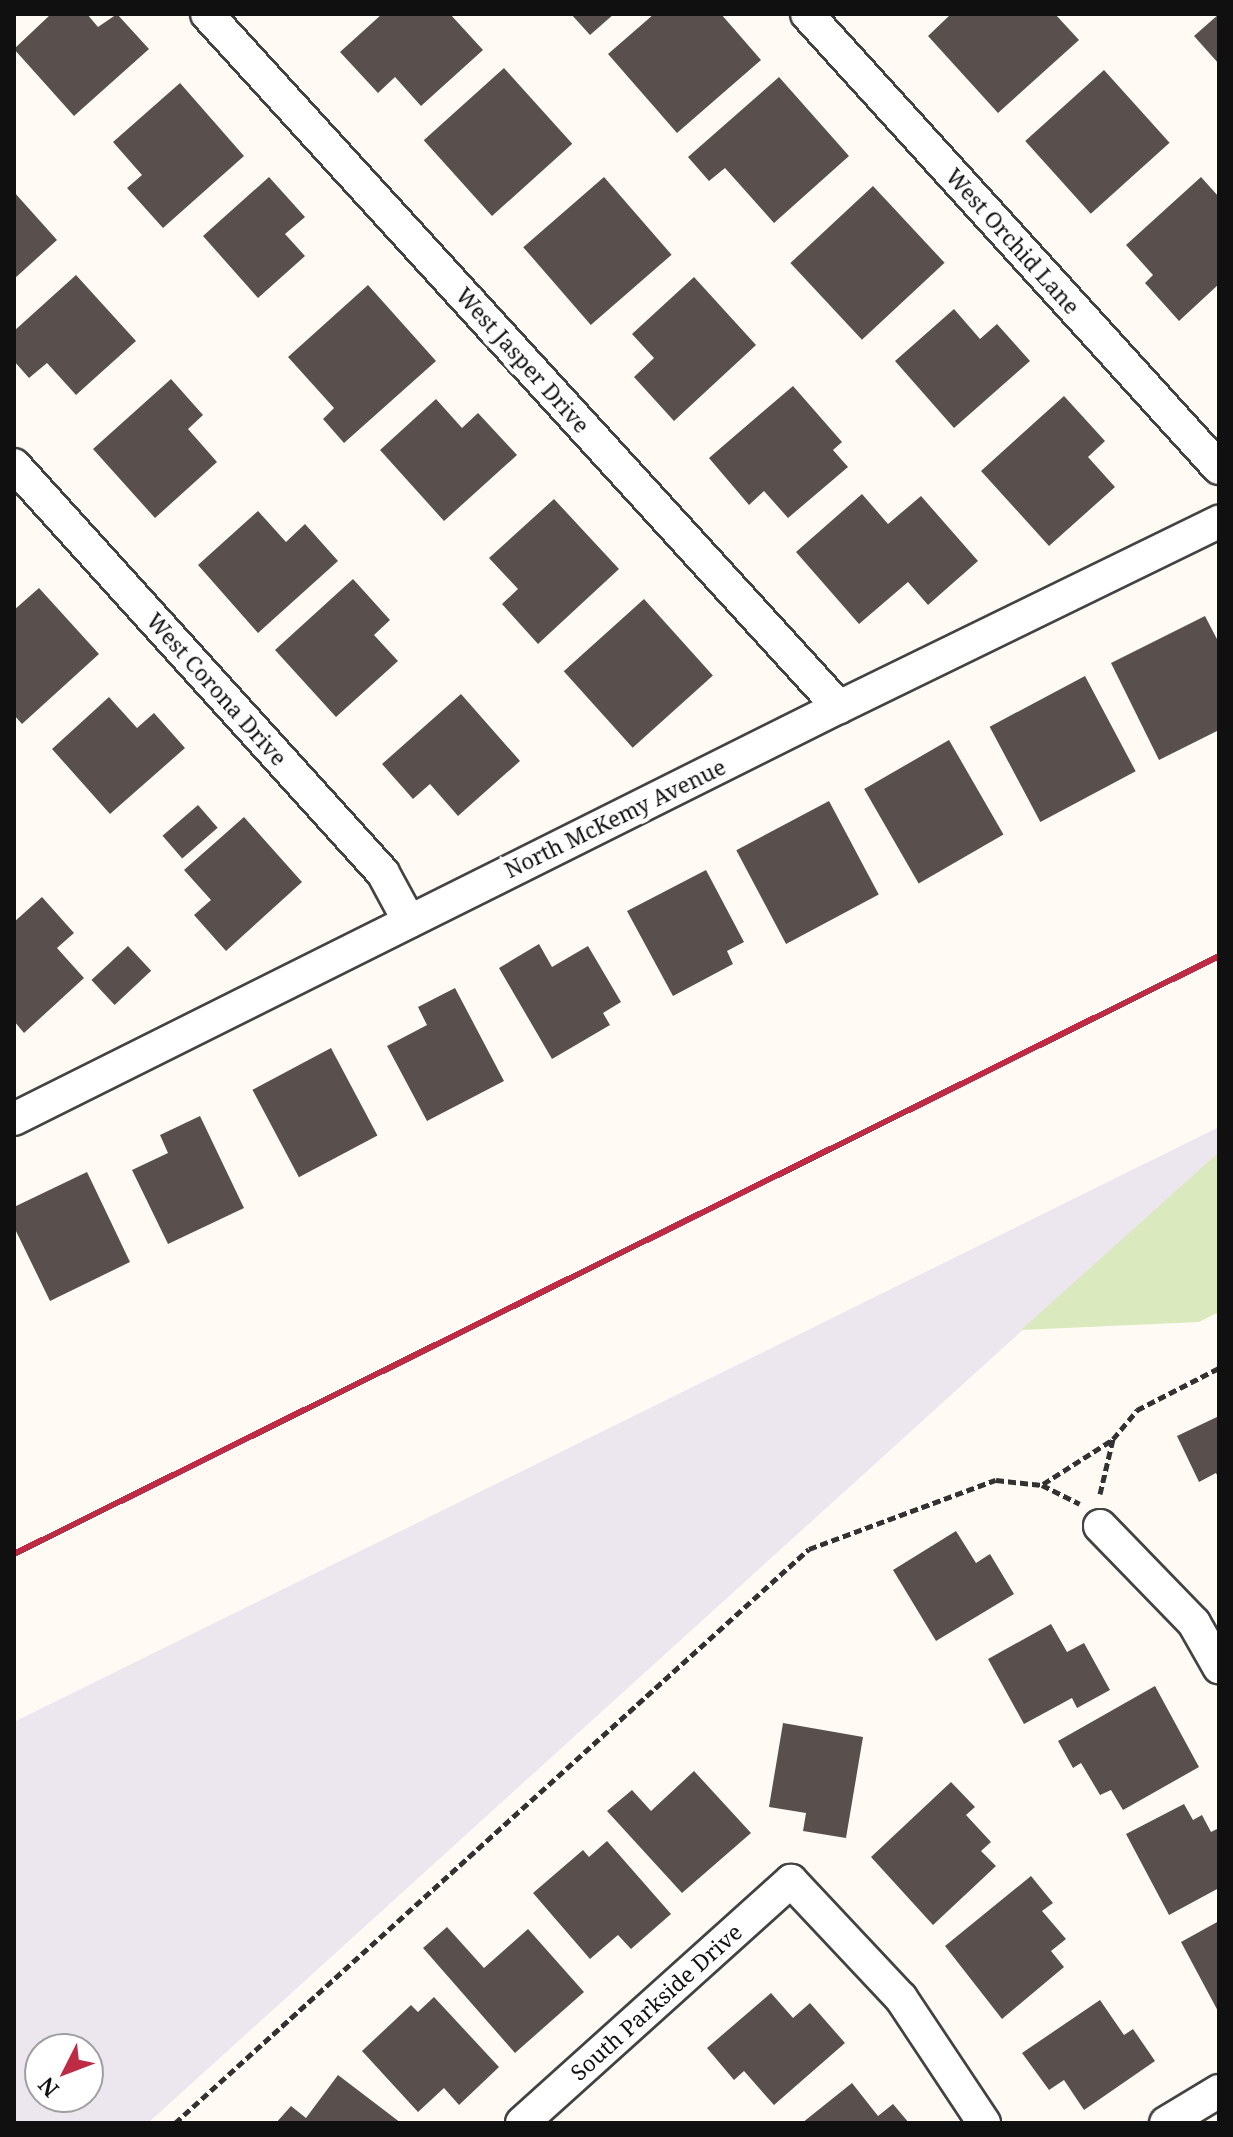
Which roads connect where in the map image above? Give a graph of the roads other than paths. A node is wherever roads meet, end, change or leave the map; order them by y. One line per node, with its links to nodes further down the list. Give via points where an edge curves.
1 (207, 14): 6 (street, West Jasper Drive)
2 (807, 14): 4 (street, West Orchid Lane)
3 (14, 465): 7 (street, West Corona Drive, via 383,873)
4 (1219, 468)
5 (1219, 522): 6 (street, North McKemy Avenue)
6 (839, 707): 7 (street, North McKemy Avenue)
7 (409, 921): 8 (street, North McKemy Avenue)
8 (14, 1119)
9 (1100, 1526): 10 (street, via 1194,1623)
10 (1219, 1667)
11 (1219, 2091): 14 (street)
12 (522, 2123): 13 (street, South Parkside Drive, via 791,1881 901,1998)
13 (984, 2123)
14 (1166, 2123)

